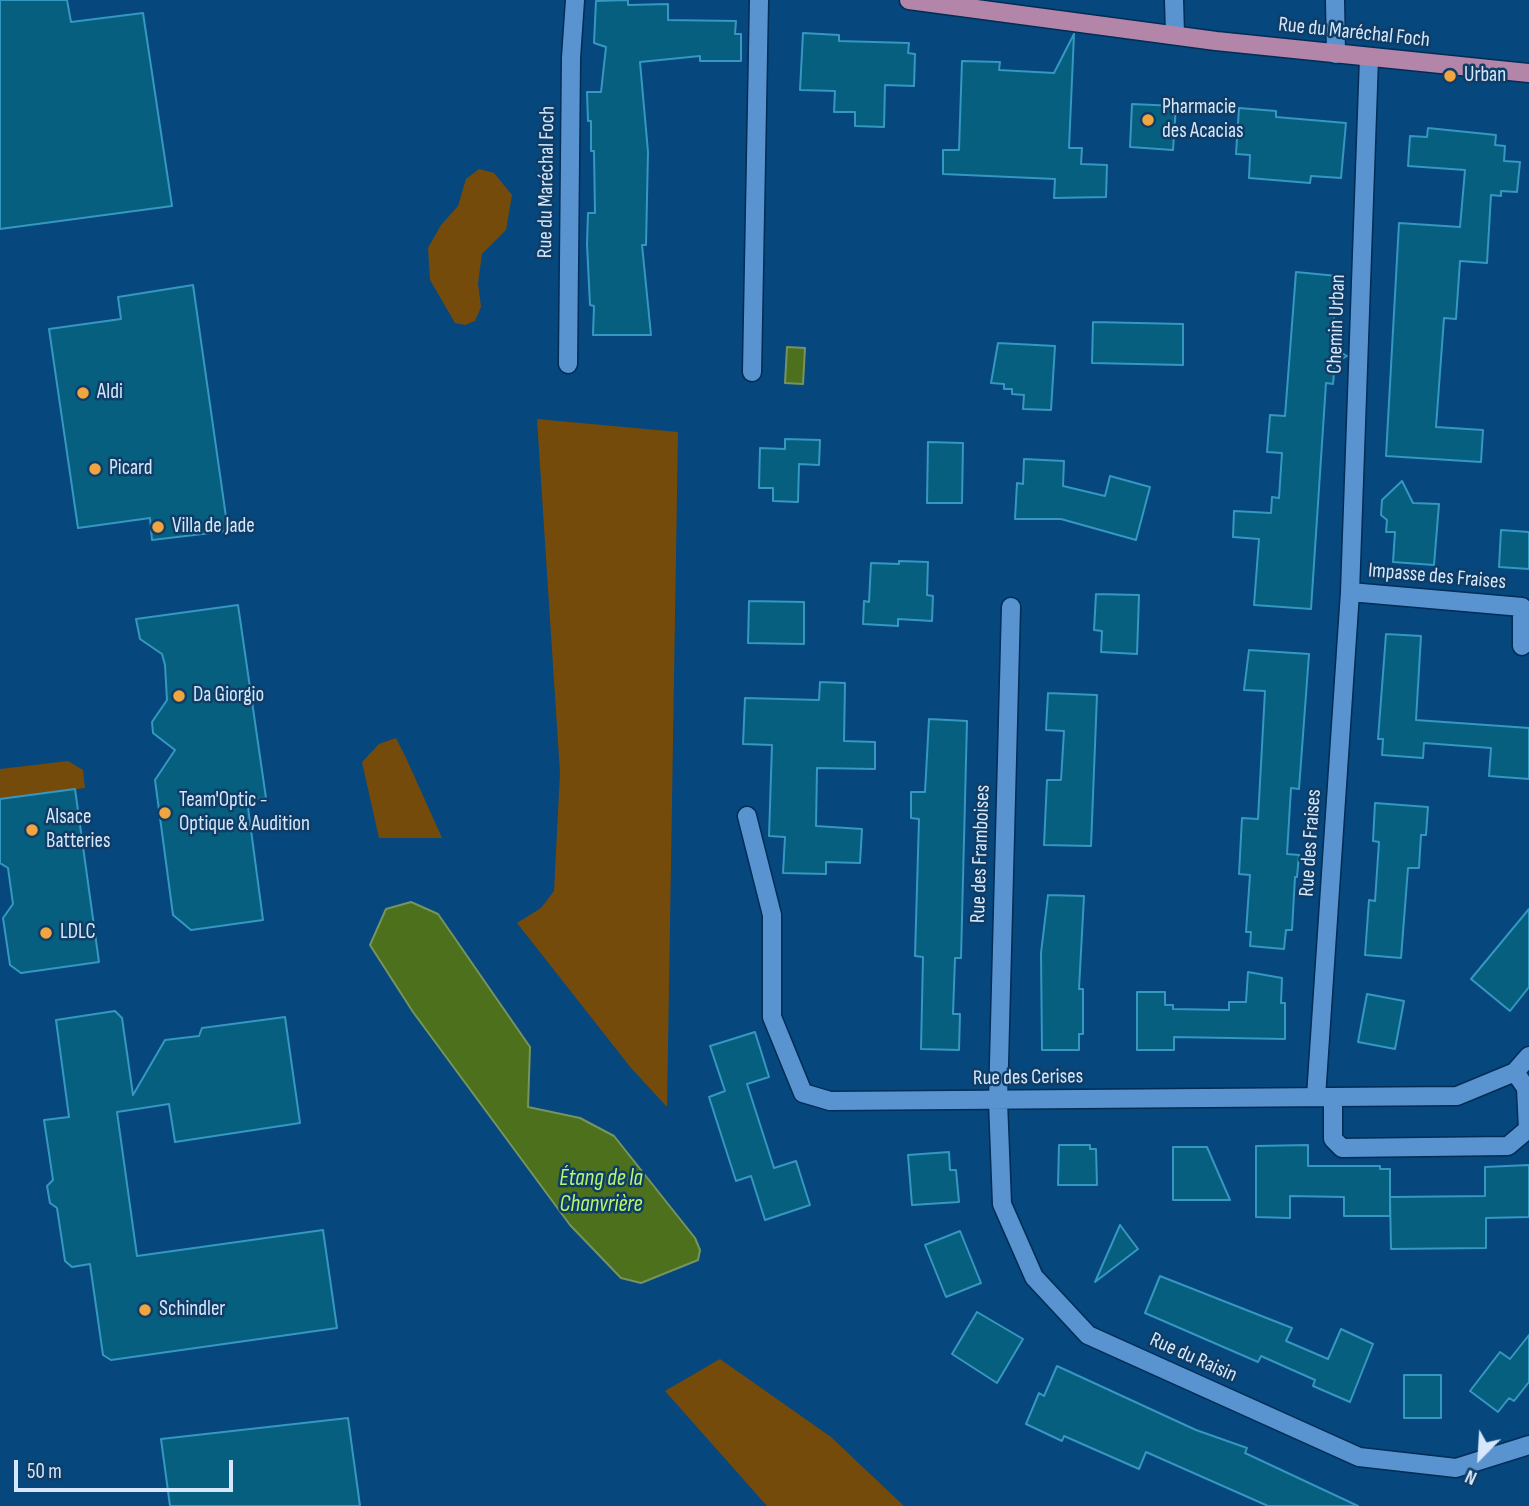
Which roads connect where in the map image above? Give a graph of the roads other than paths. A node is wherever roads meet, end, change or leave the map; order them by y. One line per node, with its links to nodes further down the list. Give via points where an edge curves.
1 (575, 0): 10 (street, Rue du Maréchal Foch)
2 (759, 0): 11 (street)
3 (909, 0): 6 (main road, Rue du Maréchal Foch)
4 (1174, 0): 6 (street)
5 (1335, 0): 7 (street)
6 (1175, 34): 7 (main road, Rue du Maréchal Foch)
7 (1336, 54): 8 (main road, Rue du Maréchal Foch)
8 (1369, 58): 9 (main road, Rue du Maréchal Foch); 12 (street, Chemin Urban)
9 (1529, 74)
10 (568, 364)
11 (752, 372)
12 (1350, 592): 14 (street, Impasse des Fraises, via 1522,607); 18 (street, Rue des Fraises)
13 (1011, 607): 19 (street, Rue des Framboises)
14 (1522, 646)
15 (747, 816): 19 (street, Rue des Cerises, via 772,915 772,1017 803,1093 830,1101)
16 (1529, 1056): 17 (street, Rue des Cerises)
17 (1515, 1072): 18 (street, Rue des Cerises, via 1457,1096); 18 (street, Rue des Fraises, via 1526,1088 1528,1129 1508,1146 1342,1148 1333,1139)
18 (1325, 1097): 19 (street, Rue des Cerises)
19 (998, 1101): 20 (street, Rue du Raisin, via 1002,1203 1034,1277 1088,1335 1359,1457 1456,1468)
20 (1529, 1445)

